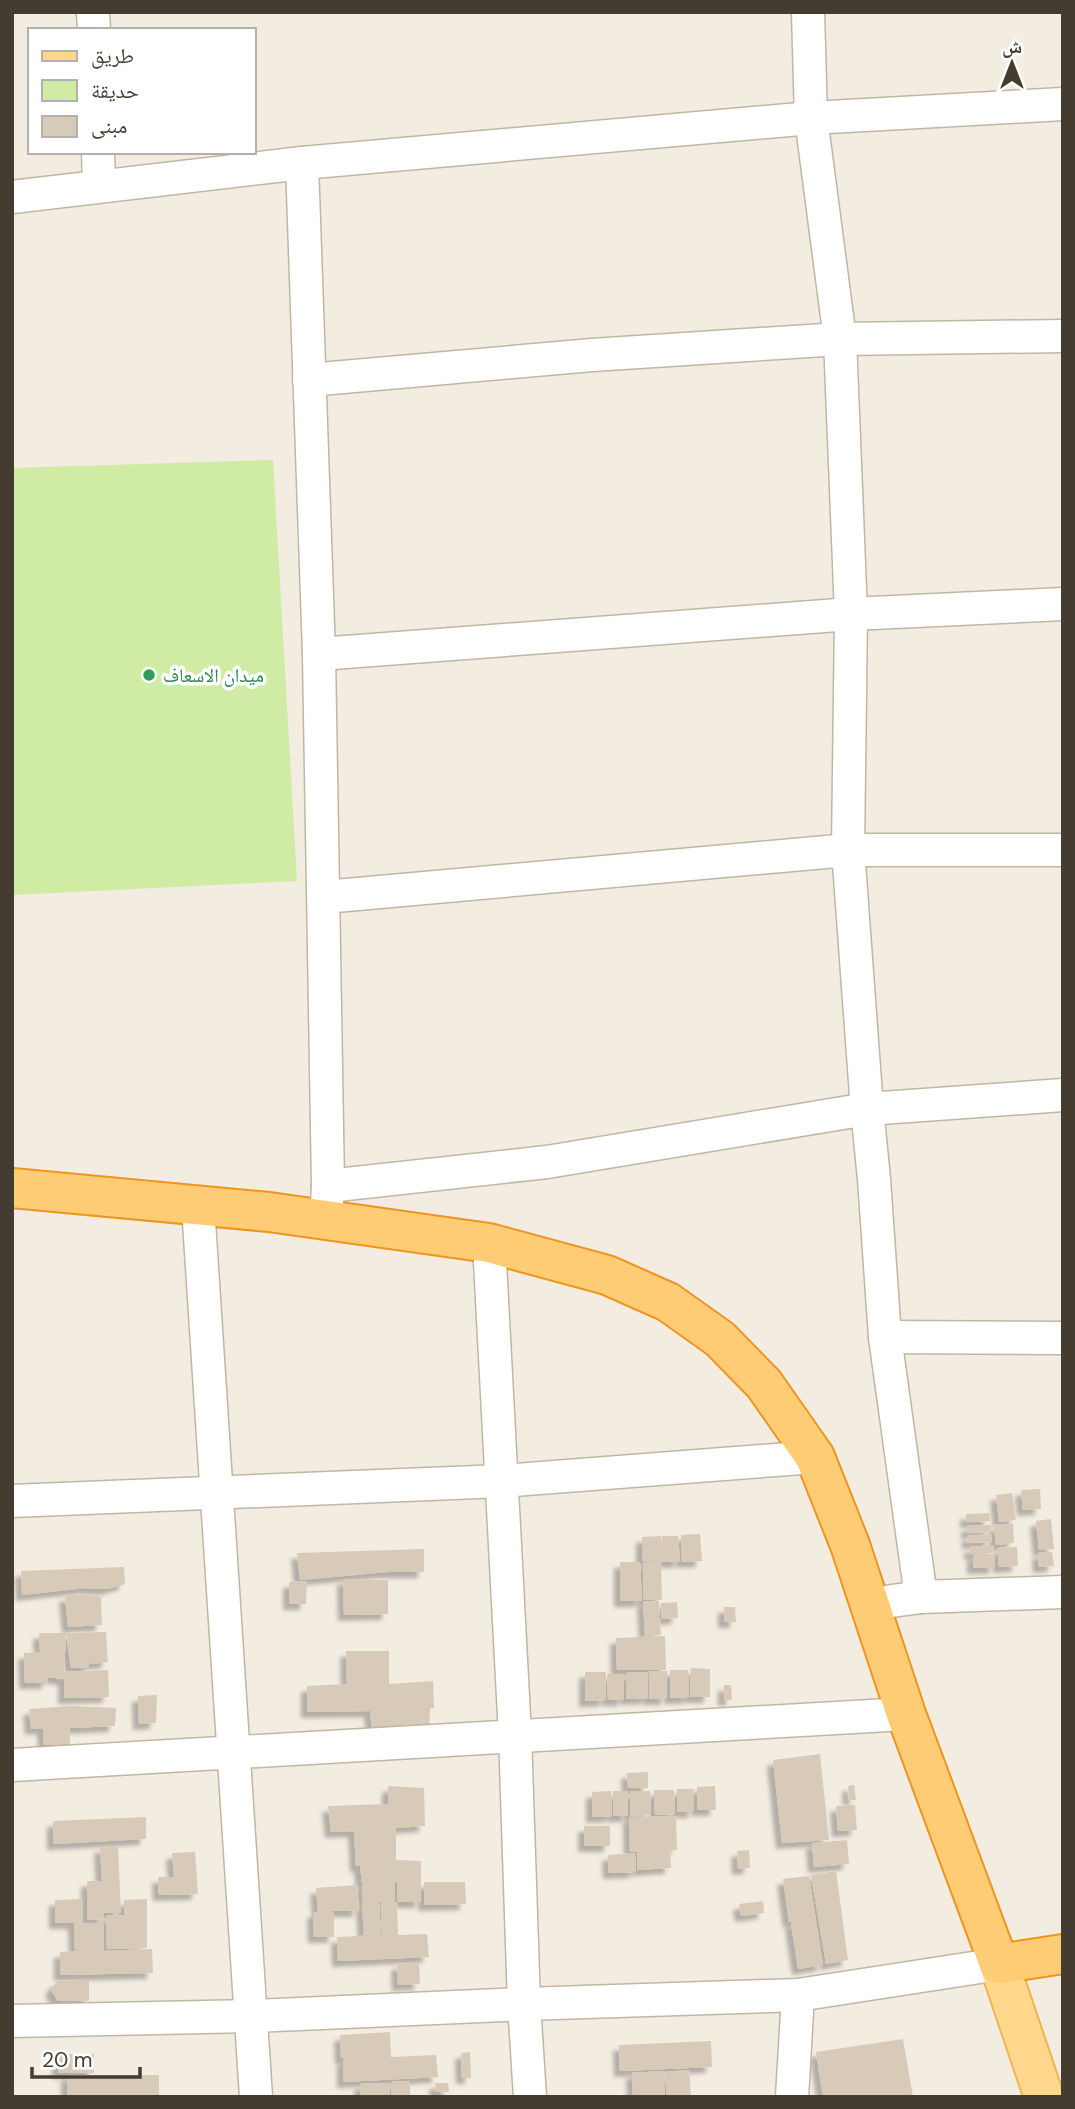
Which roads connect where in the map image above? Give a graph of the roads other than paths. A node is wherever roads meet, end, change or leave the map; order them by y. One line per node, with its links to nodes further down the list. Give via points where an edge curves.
1 (808, 12): 3 (street)
2 (1063, 104): 3 (street)
3 (811, 117): 5 (street); 9 (street)
4 (98, 154): 6 (street)
5 (302, 163): 6 (street); 10 (street)
6 (99, 186): 7 (street)
7 (12, 197)
8 (1063, 336): 9 (street)
9 (840, 339): 10 (street); 12 (street)
10 (309, 380): 13 (street)
11 (1063, 604): 12 (street)
12 (850, 614): 13 (street); 14 (street)
13 (319, 654): 16 (street)
14 (848, 850): 15 (street); 16 (street); 18 (street)
15 (1063, 850)
16 (324, 897): 20 (street)
17 (1063, 1095): 18 (street)
18 (867, 1109): 20 (street); 23 (street)
19 (12, 1188): 21 (highway)
20 (327, 1202): 21 (highway); 22 (highway)
21 (198, 1206): 27 (street)
22 (489, 1243): 25 (highway, via 607,1275 668,1302 720,1339 765,1384); 26 (street)
23 (885, 1337): 24 (street); 30 (street)
24 (1063, 1338)
25 (815, 1457): 26 (street); 31 (highway)
26 (502, 1481): 27 (street); 33 (street)
27 (217, 1494): 28 (street); 34 (street)
28 (12, 1501)
29 (1063, 1592): 30 (street)
30 (921, 1597): 31 (street)
31 (870, 1604): 32 (highway)
32 (906, 1714): 33 (street); 37 (highway)
33 (515, 1735): 34 (street); 39 (street)
34 (232, 1751): 35 (street); 40 (street)
35 (12, 1765)
36 (1063, 1954): 37 (highway)
37 (999, 1964): 38 (street); 45 (main road)
38 (798, 1995): 39 (street); 44 (street)
39 (524, 2004): 40 (street); 43 (street)
40 (252, 2016): 41 (street); 42 (street)
41 (12, 2021)
42 (256, 2097)
43 (530, 2097)
44 (792, 2097)
45 (1044, 2097)

